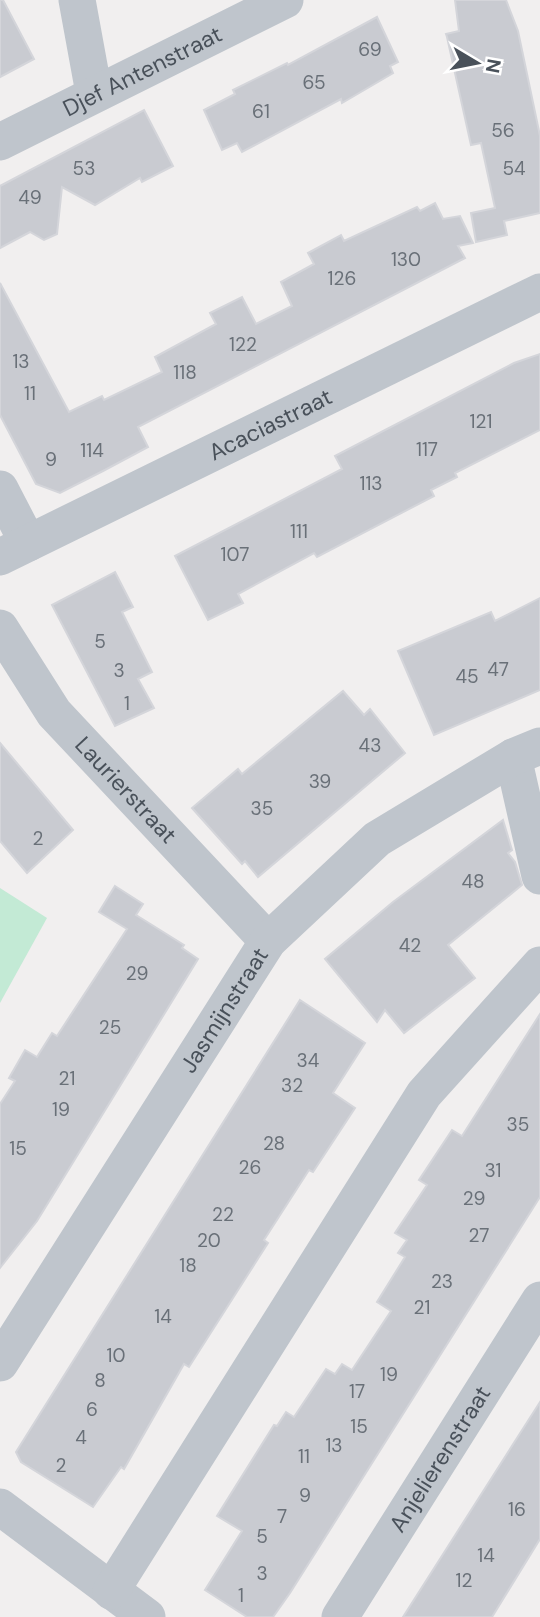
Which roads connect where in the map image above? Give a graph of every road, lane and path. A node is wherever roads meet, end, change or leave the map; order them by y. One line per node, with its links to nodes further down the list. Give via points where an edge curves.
1 (78, 0): 3 (street)
2 (285, 0): 3 (street, Djef Antenstraat)
3 (94, 93): 4 (street, Djef Antenstraat)
4 (0, 142)
5 (540, 292): 7 (street, Acaciastraat)
6 (0, 489): 7 (street)
7 (14, 550)
8 (0, 628): 11 (street, Laurierstraat, via 54,713)
9 (527, 752): 10 (street); 11 (street, Jasmijnstraat, via 377,839)
10 (540, 876)
11 (268, 941): 14 (street, Jasmijnstraat)
12 (540, 965): 16 (street, via 424,1094)
13 (540, 1300): 18 (street, Anjelierenstraat)
14 (0, 1363)
15 (0, 1507): 16 (street)
16 (111, 1591): 17 (street)
17 (147, 1617)
18 (340, 1617)

